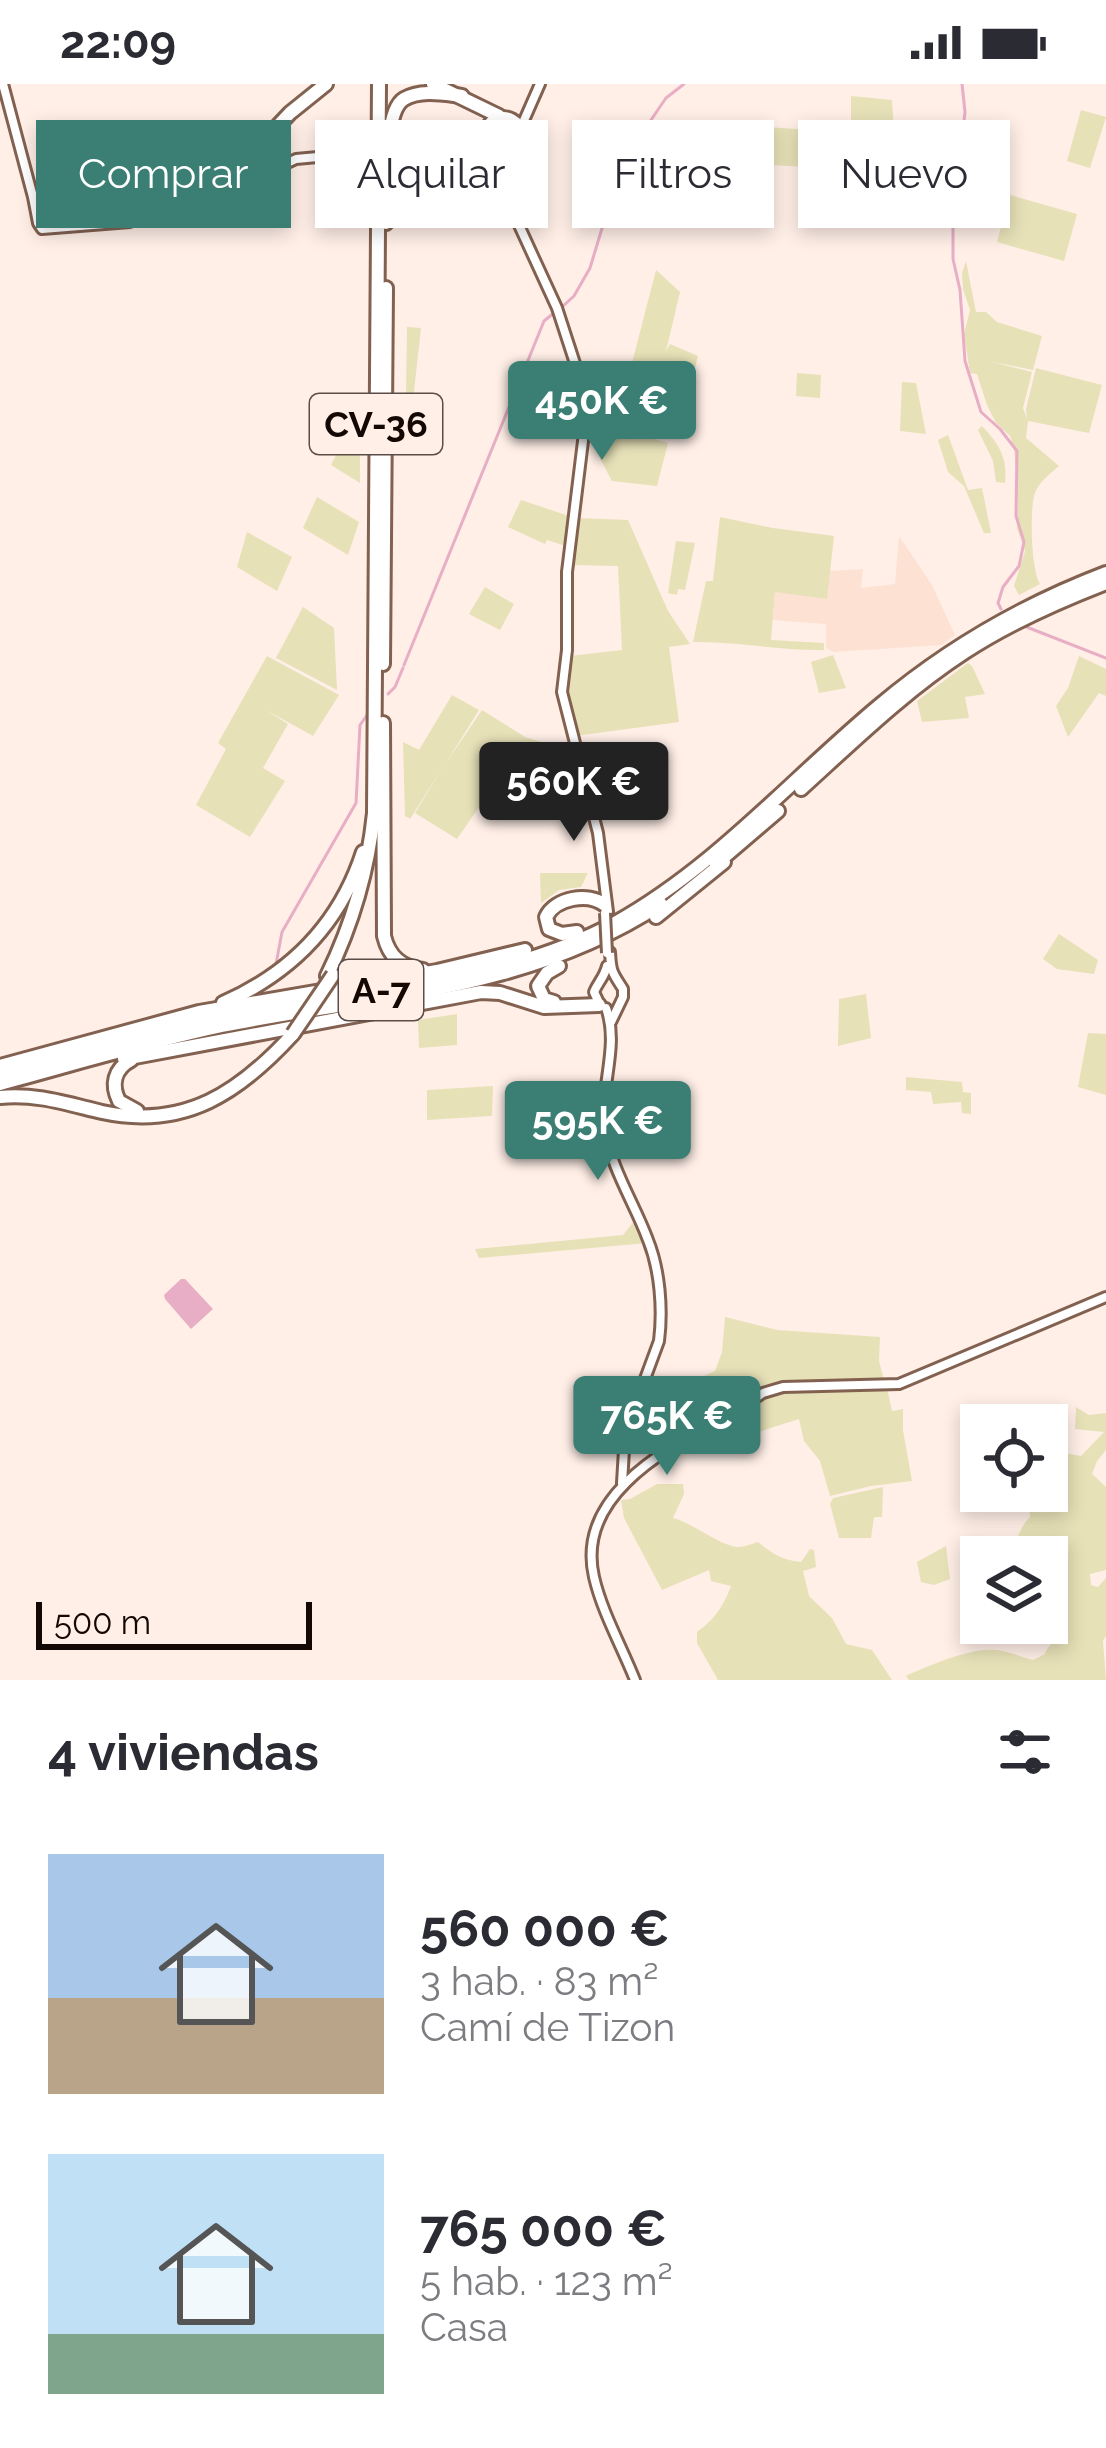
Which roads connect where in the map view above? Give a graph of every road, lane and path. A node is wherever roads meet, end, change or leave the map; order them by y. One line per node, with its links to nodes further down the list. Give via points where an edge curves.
1 (3, 84): 19 (street)
2 (326, 84): 10 (highway)
3 (368, 84): 22 (highway, via 376,112)
4 (383, 84): 11 (highway, CV-36); 22 (highway, CV-36)
5 (434, 84): 7 (highway)
6 (540, 84): 8 (street)
7 (462, 96): 9 (highway); 12 (highway, via 418,94 395,108)
8 (531, 102): 9 (street); 14 (street)
9 (494, 119): 13 (street)
10 (283, 120)
11 (384, 120)
12 (392, 120)
13 (497, 120)
14 (524, 120)
15 (291, 157): 17 (street)
16 (315, 157): 17 (street, bridge)
17 (296, 159): 18 (street)
18 (291, 161)
19 (36, 216)
20 (386, 228): 27 (highway, CV-36)
21 (518, 228): 31 (street, via 557,308 586,409 562,692 598,833)
22 (377, 309): 28 (highway, CV-36)
23 (1106, 573): 25 (highway, A-7)
24 (1106, 583): 25 (highway, A-7)
25 (1044, 604): 26 (highway, A-7)
26 (974, 641): 29 (highway, A-7); 30 (highway, A-7, via 878,706)
27 (383, 723): 34 (highway, via 384,936 404,966); 35 (highway, via 375,855)
28 (374, 763): 35 (highway, via 367,865); 40 (highway, via 364,850 329,921 269,979)
29 (729, 854): 33 (highway, via 657,917); 45 (highway, A-7, via 612,935 542,963 435,991 222,1026)
30 (706, 861): 32 (highway); 45 (highway, A-7, via 610,925 538,955 205,1021)
31 (606, 910): 32 (highway, via 590,897 548,912 553,932); 36 (street, bridge)
32 (577, 932): 34 (highway)
33 (560, 966): 37 (highway); 38 (highway, via 541,978 544,999)
34 (442, 969): 40 (highway)
35 (330, 975): 42 (highway, bridge)
36 (609, 980): 38 (street, via 597,985); 39 (street, via 623,989)
37 (443, 999): 38 (highway, via 481,992 544,1007); 43 (highway)
38 (600, 1002): 39 (street); 41 (street)
39 (618, 1005): 41 (street)
40 (199, 1012): 44 (highway)
41 (611, 1024): 48 (street, via 604,1124 658,1282 659,1341)
42 (290, 1034): 43 (highway, via 210,1097 158,1112 129,1109 116,1094 117,1072); 45 (highway, via 238,1087 159,1116 107,1113)
43 (154, 1052): 45 (highway)
44 (0, 1066)
45 (0, 1087)
46 (1106, 1297): 49 (street, via 899,1384 775,1389)
47 (660, 1370): 48 (street)
48 (646, 1380): 49 (street, via 625,1433)
49 (622, 1484): 50 (street, via 595,1533 593,1569)
50 (635, 1680)

